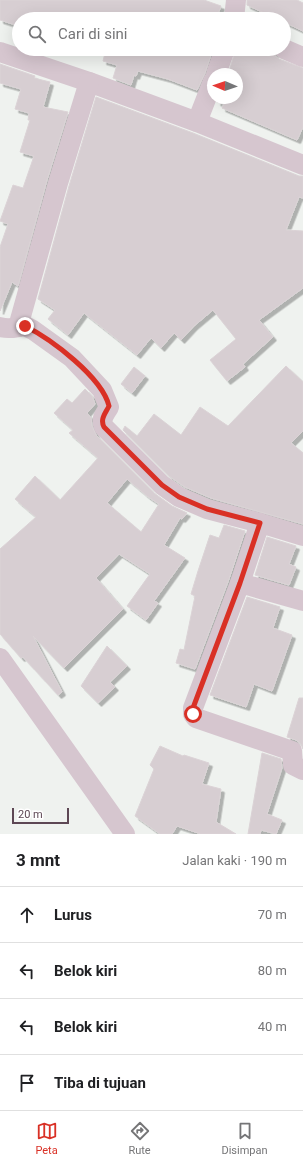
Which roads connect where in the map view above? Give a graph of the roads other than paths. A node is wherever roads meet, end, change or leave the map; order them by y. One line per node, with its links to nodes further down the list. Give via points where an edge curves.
1 (0, 52): 6 (street)
2 (291, 52): 4 (street)
3 (222, 56): 5 (street)
4 (303, 57)
5 (218, 68)
6 (89, 82): 8 (street); 10 (street)
7 (207, 96): 8 (street)
8 (197, 122): 9 (street)
9 (303, 165)
10 (9, 327): 11 (street, via 25,326 72,358 102,390 109,406 102,417 104,427 162,485 179,497 207,509)
11 (260, 523): 12 (street); 13 (street)
12 (303, 536)
13 (240, 583): 14 (street); 16 (street, via 193,708 193,714 196,718 292,751 293,765)
14 (303, 601)
15 (0, 658): 17 (street)
16 (303, 770)
17 (125, 834)

